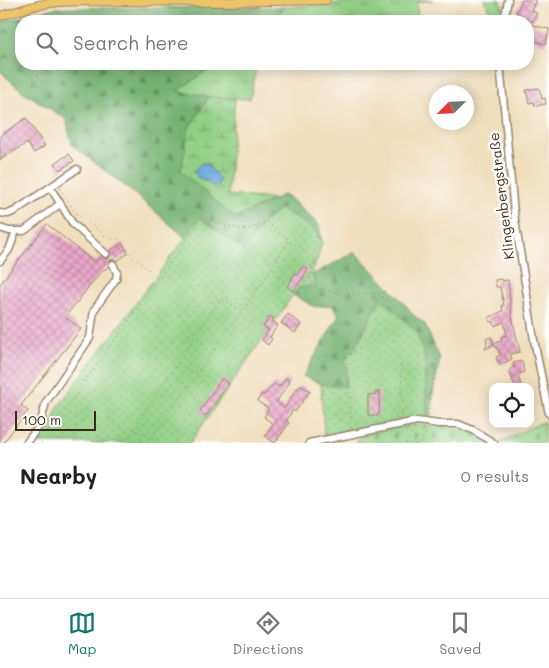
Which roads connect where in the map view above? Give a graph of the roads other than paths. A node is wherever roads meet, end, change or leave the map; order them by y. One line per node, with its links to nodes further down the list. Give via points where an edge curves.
1 (326, 0): 4 (main road, via 92,1 38,5)
2 (508, 0): 3 (street)
3 (504, 15)
4 (0, 16)
5 (501, 70): 15 (street, Klingenbergstraße, via 514,213)
6 (77, 169): 7 (street)
7 (50, 187): 8 (street); 9 (street, via 15,211)
8 (60, 204): 11 (street, via 24,231); 12 (street, via 73,224)
9 (0, 213)
10 (0, 228): 11 (street)
11 (16, 231): 13 (street, via 9,250)
12 (106, 254)
13 (0, 261)
14 (113, 264): 16 (street, via 116,279 94,310 90,338 46,402 40,425)
15 (549, 414)
16 (26, 443)
17 (309, 443): 18 (street, via 417,421 458,424)
18 (494, 443)

